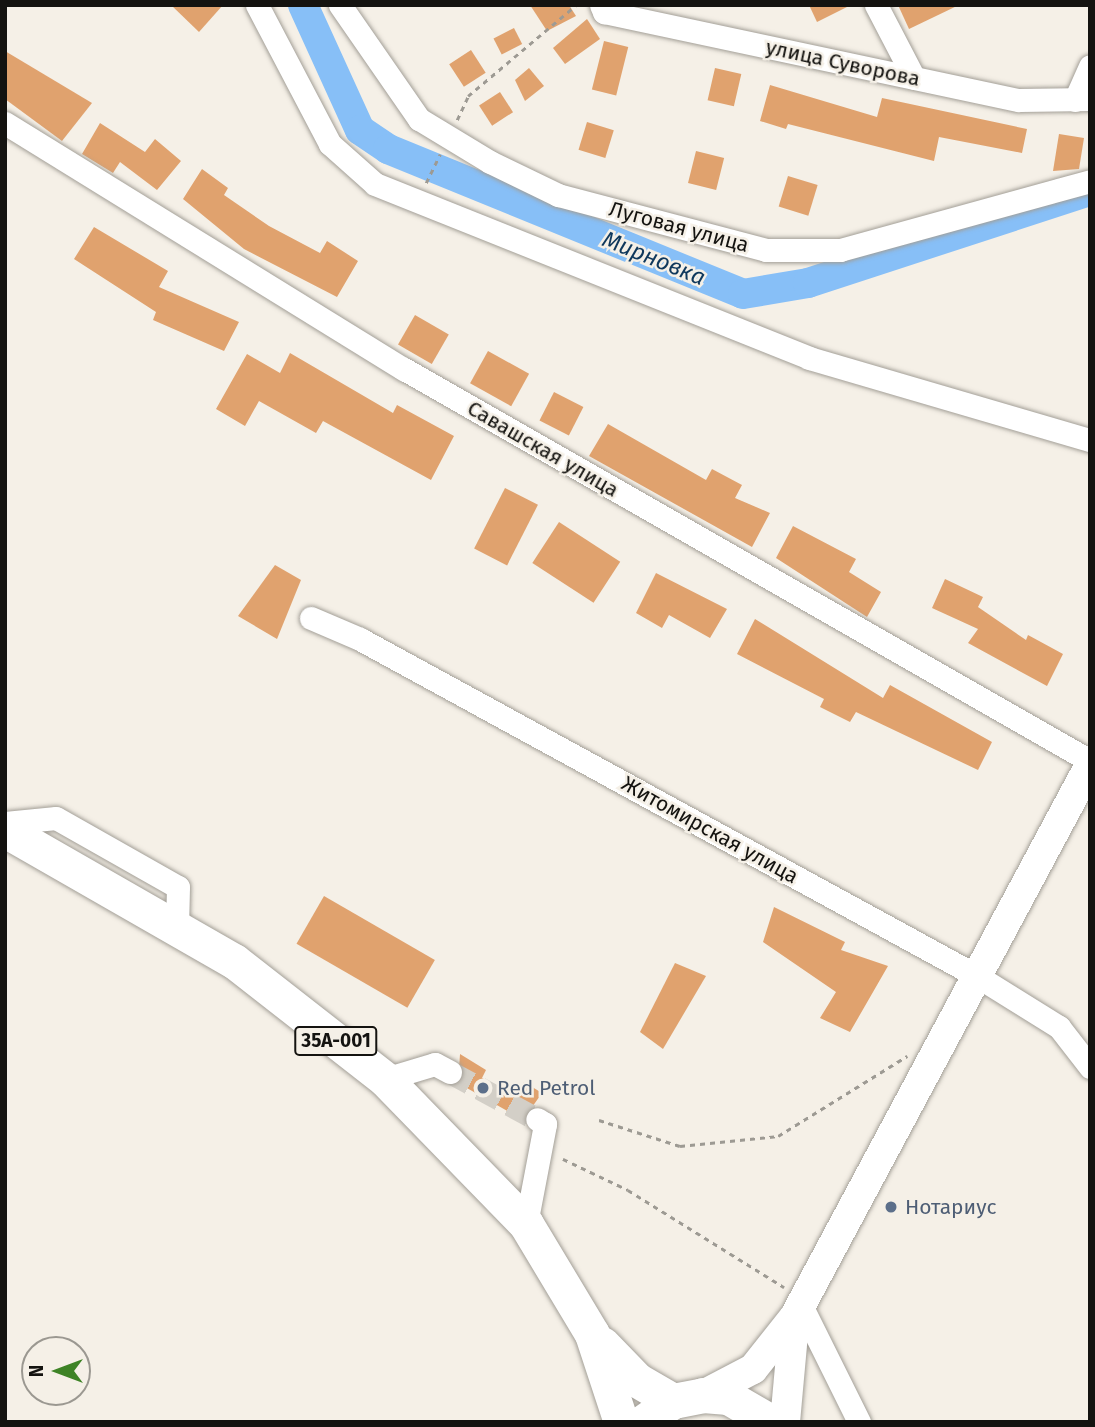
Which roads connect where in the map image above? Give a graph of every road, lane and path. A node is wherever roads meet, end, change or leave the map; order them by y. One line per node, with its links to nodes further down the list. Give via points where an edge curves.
1 (257, 5): 12 (street, via 330,144 375,184)
2 (340, 5): 10 (street, Луговая улица, via 419,119)
3 (576, 5): 10 (path, via 468,96)
4 (601, 5): 7 (street, улица Суворова, via 604,12)
5 (876, 5): 7 (street)
6 (1090, 66): 8 (street)
7 (914, 78): 8 (street, улица Суворова, via 1019,100)
8 (1083, 99)
9 (5, 123): 15 (street, Савашская улица, via 404,369)
10 (447, 141): 11 (street, Луговая улица, via 558,195 766,250 840,250); 12 (path)
11 (1090, 181)
12 (416, 205): 13 (street, via 809,358)
13 (1090, 440)
14 (311, 618): 19 (street, Житомирская улица, via 360,639)
15 (1090, 763): 19 (main road)
16 (5, 823): 18 (street, via 57,818 178,887)
17 (5, 830): 18 (highway, 35А-001)
18 (177, 928): 23 (highway, 35А-001, via 234,961)
19 (977, 976): 21 (street, Житомирская улица, via 1059,1027); 28 (main road)
20 (913, 1052): 25 (path, via 778,1136 680,1146)
21 (1090, 1067)
22 (450, 1072): 23 (street, via 435,1064)
23 (385, 1079): 27 (highway, 35А-001)
24 (537, 1119): 27 (street, via 545,1124)
25 (599, 1120)
26 (563, 1159): 28 (path, via 628,1190)
27 (526, 1224): 29 (highway, 35А-001)
28 (798, 1310): 30 (main road, via 754,1369); 34 (main road); 35 (street)
29 (592, 1334): 30 (highway, 35А-001, via 636,1380); 31 (highway, 35А-001)
30 (688, 1398): 32 (highway); 33 (highway, 35А-001, via 740,1402)
31 (621, 1422)
32 (643, 1422)
33 (771, 1422)
34 (785, 1422)
35 (859, 1422)

